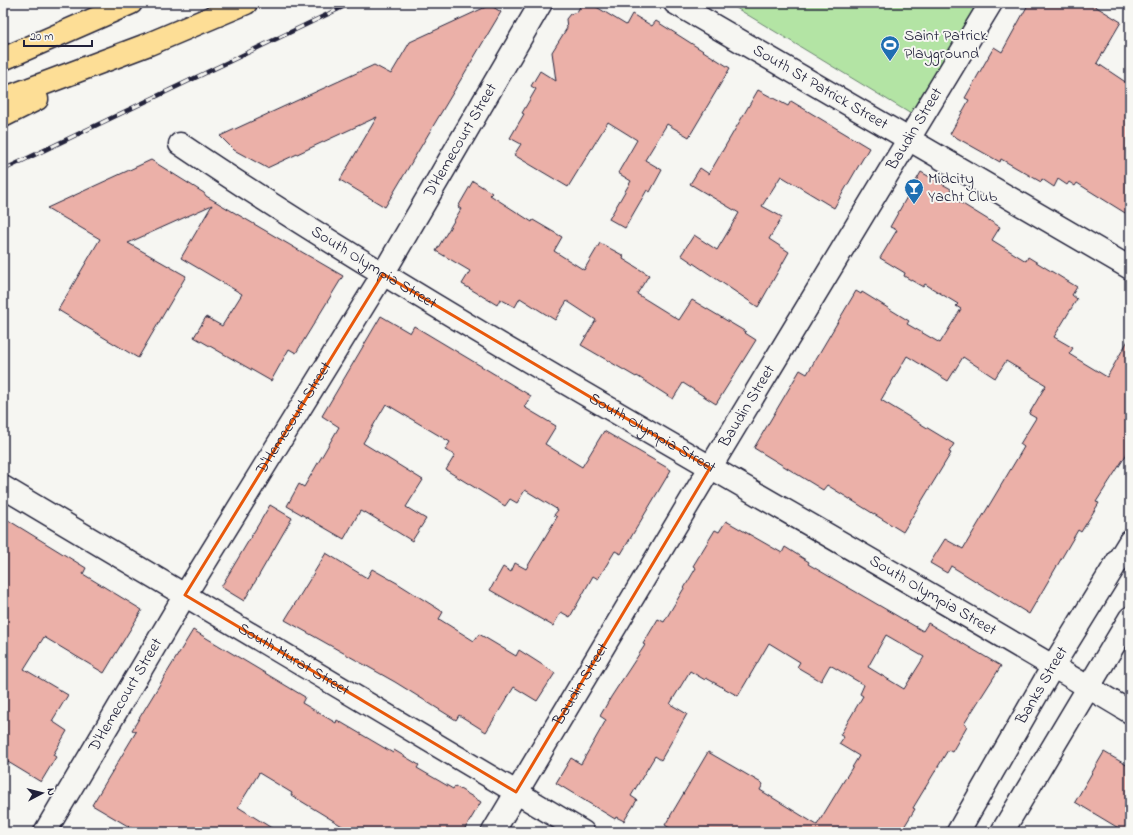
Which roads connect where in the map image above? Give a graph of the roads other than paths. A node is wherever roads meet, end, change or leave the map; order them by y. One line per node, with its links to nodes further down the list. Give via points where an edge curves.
1 (131, 3): 7 (highway)
2 (246, 3): 6 (highway)
3 (541, 3): 13 (street, D'Hemecourt Street)
4 (675, 3): 10 (street, South St Patrick Street)
5 (991, 3): 10 (street, Baudin Street)
6 (149, 44): 8 (highway); 9 (highway)
7 (3, 59)
8 (3, 99)
9 (3, 116)
10 (909, 140): 12 (street, South St Patrick Street); 14 (street, Baudin Street)
11 (180, 144): 13 (street, South Olympia Street)
12 (1130, 268)
13 (383, 274): 14 (street, South Olympia Street); 17 (street, D'Hemecourt Street)
14 (710, 468): 19 (street, South Olympia Street); 22 (street, Baudin Street)
15 (3, 487): 17 (street, South Murat Street)
16 (1130, 541): 19 (street, Banks Street)
17 (185, 595): 22 (street, South Murat Street); 23 (street, D'Hemecourt Street)
18 (1130, 618): 20 (street)
19 (1053, 666): 20 (street, South Olympia Street); 26 (street, Banks Street)
20 (1089, 687): 21 (street, South Olympia Street); 27 (street)
21 (1130, 712)
22 (516, 792): 24 (street, Baudin Street); 25 (street, South Murat Street)
23 (45, 832)
24 (493, 832)
25 (584, 832)
26 (958, 832)
27 (1002, 832)

